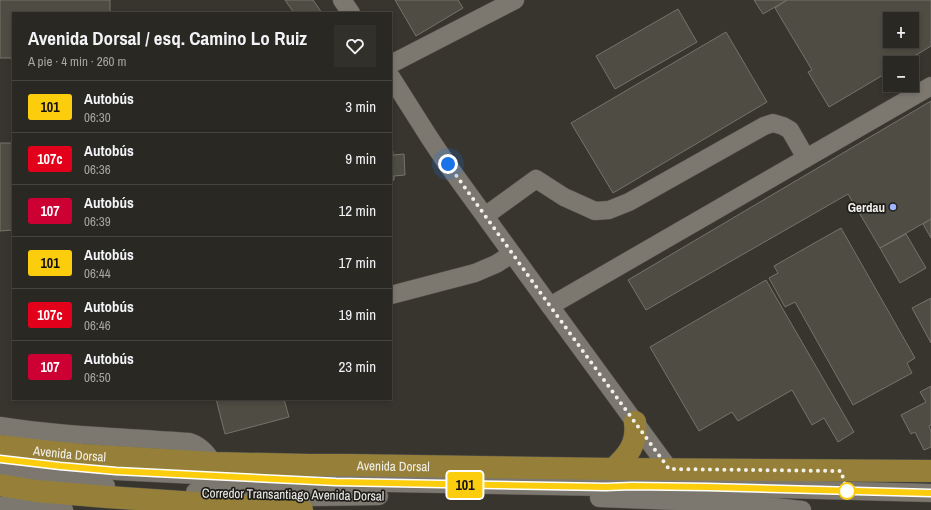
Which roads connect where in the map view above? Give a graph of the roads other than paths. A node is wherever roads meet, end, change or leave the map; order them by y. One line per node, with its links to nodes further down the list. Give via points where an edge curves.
1 (342, 0): 3 (street)
2 (515, 0): 4 (street)
3 (350, 12)
4 (392, 63)
5 (392, 79): 8 (street, via 429,137)
6 (931, 86): 7 (street)
7 (806, 158): 8 (street, via 790,130 773,123 629,202 609,210 595,211 564,197 536,179); 11 (street)
8 (485, 216): 9 (street)
9 (512, 254): 10 (street, via 475,273); 11 (street)
10 (392, 295)
11 (550, 306): 12 (street)
12 (635, 422): 17 (main road, via 634,443 626,457); 18 (street)
13 (0, 426): 16 (street, via 84,436 189,442 204,451)
14 (0, 446): 16 (main road, Avenida Dorsal, via 42,452)
15 (0, 459): 22 (street, Corredor Transantiago Avenida Dorsal, via 116,471 360,483)
16 (213, 463): 17 (main road, Avenida Dorsal)
17 (613, 469): 18 (main road, Avenida Dorsal)
18 (669, 469): 19 (main road, Avenida Dorsal); 22 (street)
19 (931, 471)
20 (0, 473): 25 (street, Corredor Transantiago Avenida Dorsal, via 95,486 206,493 316,497 607,498)
21 (0, 485): 27 (main road, via 36,491)
22 (682, 487): 23 (street, Corredor Transantiago Avenida Dorsal); 25 (street)
23 (931, 492)
24 (0, 506): 26 (street)
25 (697, 506): 28 (street, Corredor Transantiago Avenida Dorsal, via 747,504)
26 (64, 510)
27 (302, 510)
28 (802, 510)

